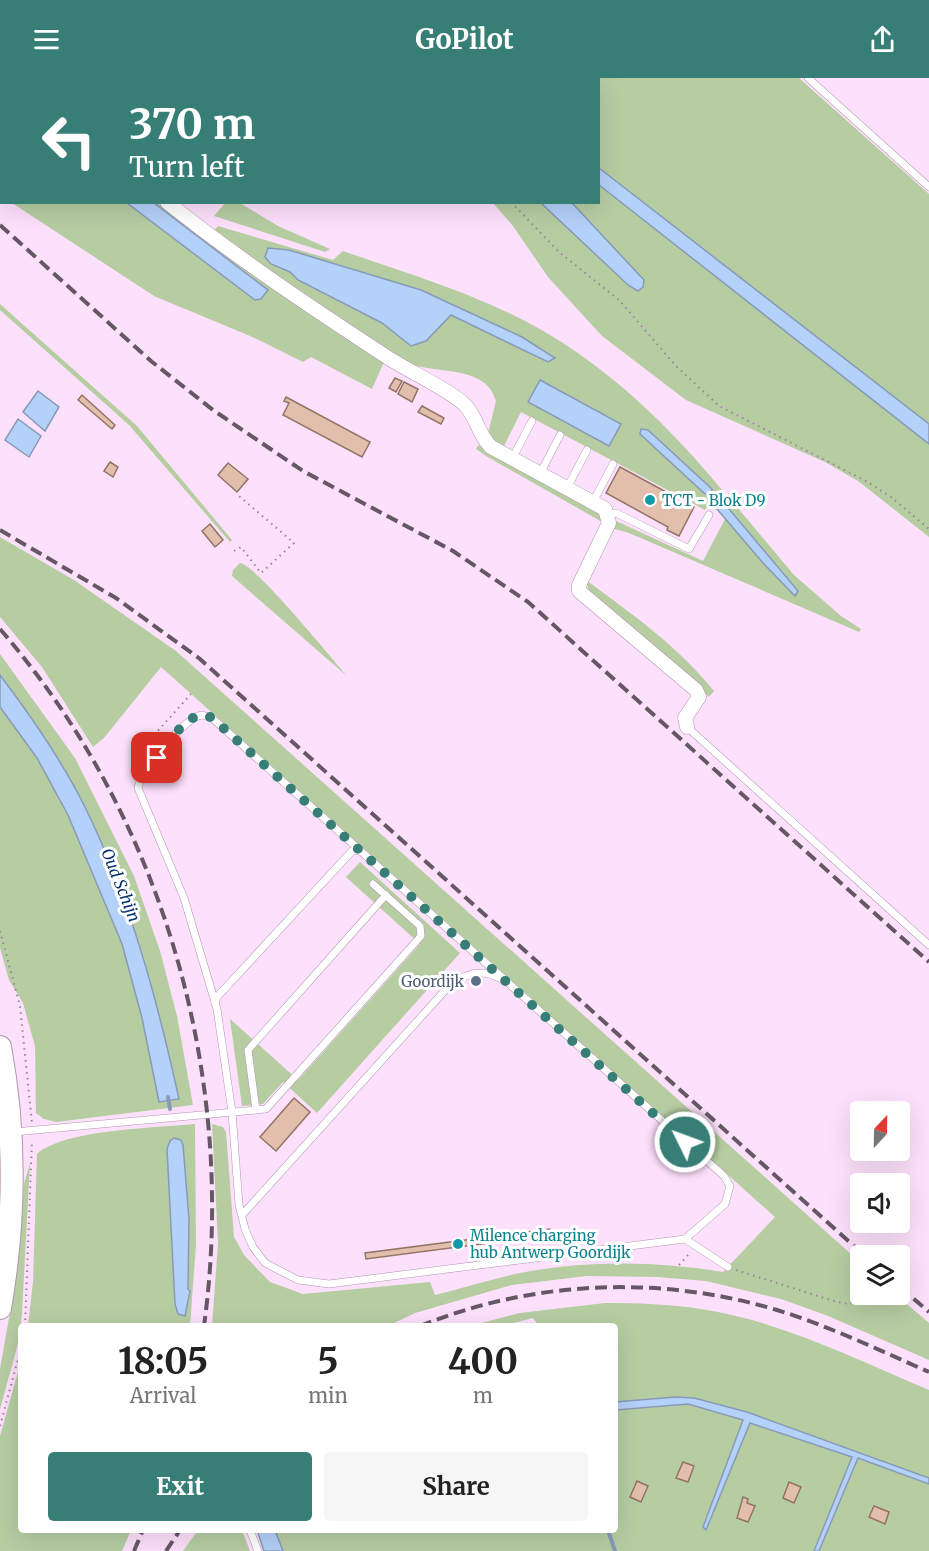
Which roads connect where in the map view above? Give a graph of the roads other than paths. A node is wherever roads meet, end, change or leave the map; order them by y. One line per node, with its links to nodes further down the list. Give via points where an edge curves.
1 (808, 78): 2 (lane)
2 (929, 187)
3 (170, 204): 7 (street, via 226,248 459,400 472,414 485,442)
4 (532, 421): 7 (lane)
5 (560, 435): 9 (lane)
6 (587, 450): 10 (lane)
7 (512, 459): 9 (street)
8 (612, 464): 11 (lane)
9 (540, 474): 10 (street)
10 (567, 488): 11 (street)
11 (593, 502): 12 (street)
12 (608, 514): 13 (lane, via 616,513 689,549); 14 (street, via 607,527 579,591 696,690 699,697 685,718)
13 (709, 515)
14 (687, 727): 18 (lane)
15 (360, 851): 19 (lane); 20 (lane, via 351,852 217,997); 20 (lane, via 212,718 196,715 188,722 141,776 138,788 184,898)
16 (374, 884): 17 (lane)
17 (386, 895): 22 (lane, via 248,1050); 22 (lane, via 420,926 421,936 266,1109)
18 (929, 945)
19 (507, 982): 25 (lane, via 496,976 471,974 449,986); 26 (lane, via 728,1180 730,1193 725,1204)
20 (215, 1004): 23 (lane)
21 (0, 1047): 24 (main road)
22 (256, 1110): 23 (lane)
23 (232, 1113): 24 (lane); 25 (lane)
24 (11, 1132): 28 (main road, via 11,1222)
25 (242, 1215): 26 (lane, via 253,1247 265,1263 311,1284)
26 (685, 1239): 27 (lane)
27 (728, 1267)
28 (0, 1308)
29 (251, 1533): 30 (lane)
30 (258, 1551)

